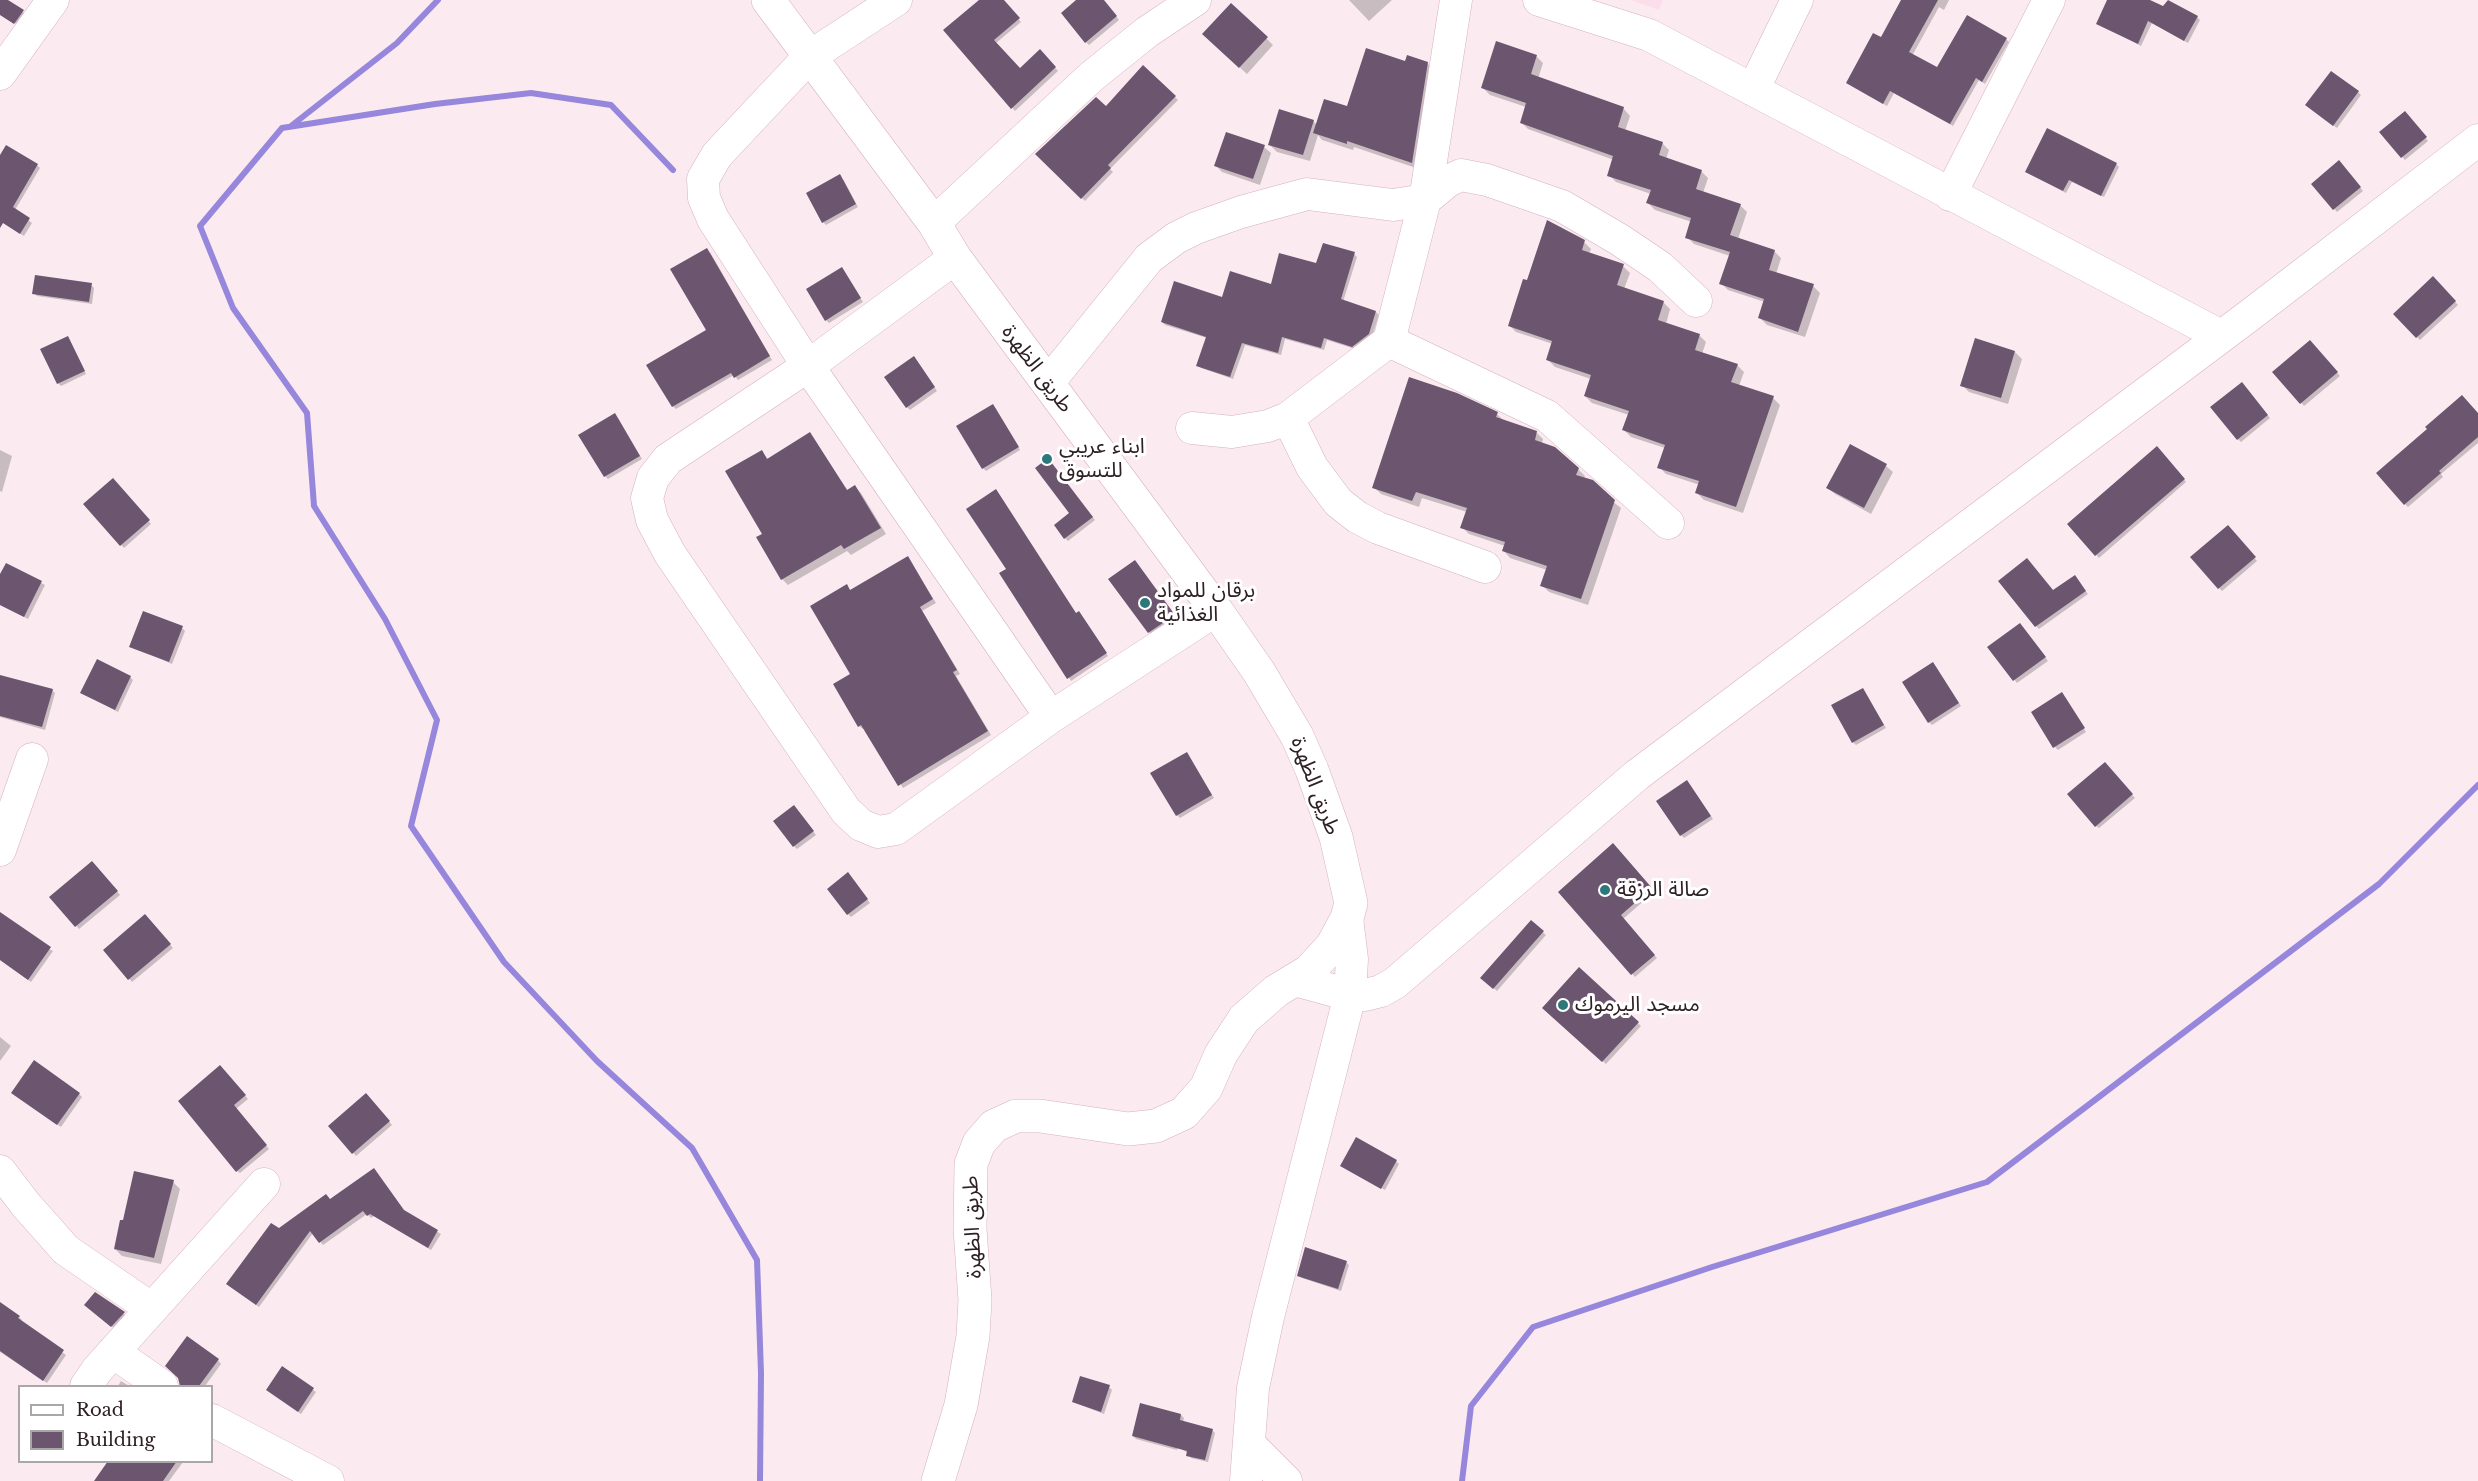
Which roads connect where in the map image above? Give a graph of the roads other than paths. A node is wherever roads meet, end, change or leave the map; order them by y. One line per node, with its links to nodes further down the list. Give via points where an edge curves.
1 (53, 0): 10 (street)
2 (768, 0): 9 (main road, طريق الظهرة)
3 (896, 0): 9 (street)
4 (1195, 0): 15 (street, via 1091,77)
5 (1456, 0): 14 (street)
6 (1539, 0): 11 (street, via 1649,35)
7 (1797, 0): 11 (street)
8 (2049, 0): 13 (street)
9 (809, 57): 15 (main road, طريق الظهرة); 20 (street, via 722,150 703,179 704,198 713,219)
10 (0, 74)
11 (1753, 90): 13 (street)
12 (2478, 140): 18 (street)
13 (1950, 195): 18 (street)
14 (1425, 200): 17 (street, via 1461,175 1562,206 1660,267); 19 (street); 21 (street, via 1393,205 1307,194 1196,228 1149,258)
15 (934, 223): 16 (main road, طريق الظهرة)
16 (955, 258): 20 (street); 21 (main road, طريق الظهرة)
17 (1696, 301)
18 (2221, 336): 32 (street, via 1637,775 1395,983 1381,991)
19 (1389, 341): 22 (street); 24 (street, via 1547,416)
20 (808, 366): 27 (street); 27 (street, via 668,459 653,478 647,498 652,520 670,554 846,812 861,825 878,832 896,828)
21 (1048, 383): 26 (main road, طريق الظهرة)
22 (1288, 418): 23 (street, via 1232,432); 25 (street, via 1312,467 1338,502 1357,517)
23 (1192, 428)
24 (1668, 523)
25 (1485, 567)
26 (1216, 610): 27 (street); 30 (main road, طريق الظهرة, via 1279,703 1312,770 1344,870 1351,903)
27 (1051, 717)
28 (32, 759): 29 (street)
29 (0, 850)
30 (1347, 918): 31 (main road, طريق الظهرة, via 1321,960); 32 (street, via 1352,959)
31 (1294, 980): 32 (street); 42 (main road, طريق الظهرة, via 1244,1019 1196,1102 1170,1121 1128,1129 1016,1116 994,1126 979,1143 971,1164 973,1336 961,1405)
32 (1350, 995): 40 (street, via 1268,1317 1253,1388)
33 (0, 1171): 35 (street, via 66,1250)
34 (264, 1184): 35 (street)
35 (152, 1308): 36 (street)
36 (113, 1352): 37 (street); 38 (street)
37 (87, 1385)
38 (161, 1385)
39 (213, 1421): 41 (street)
40 (1249, 1444): 43 (street); 44 (street)
41 (328, 1481)
42 (938, 1481)
43 (1246, 1481)
44 (1286, 1481)

